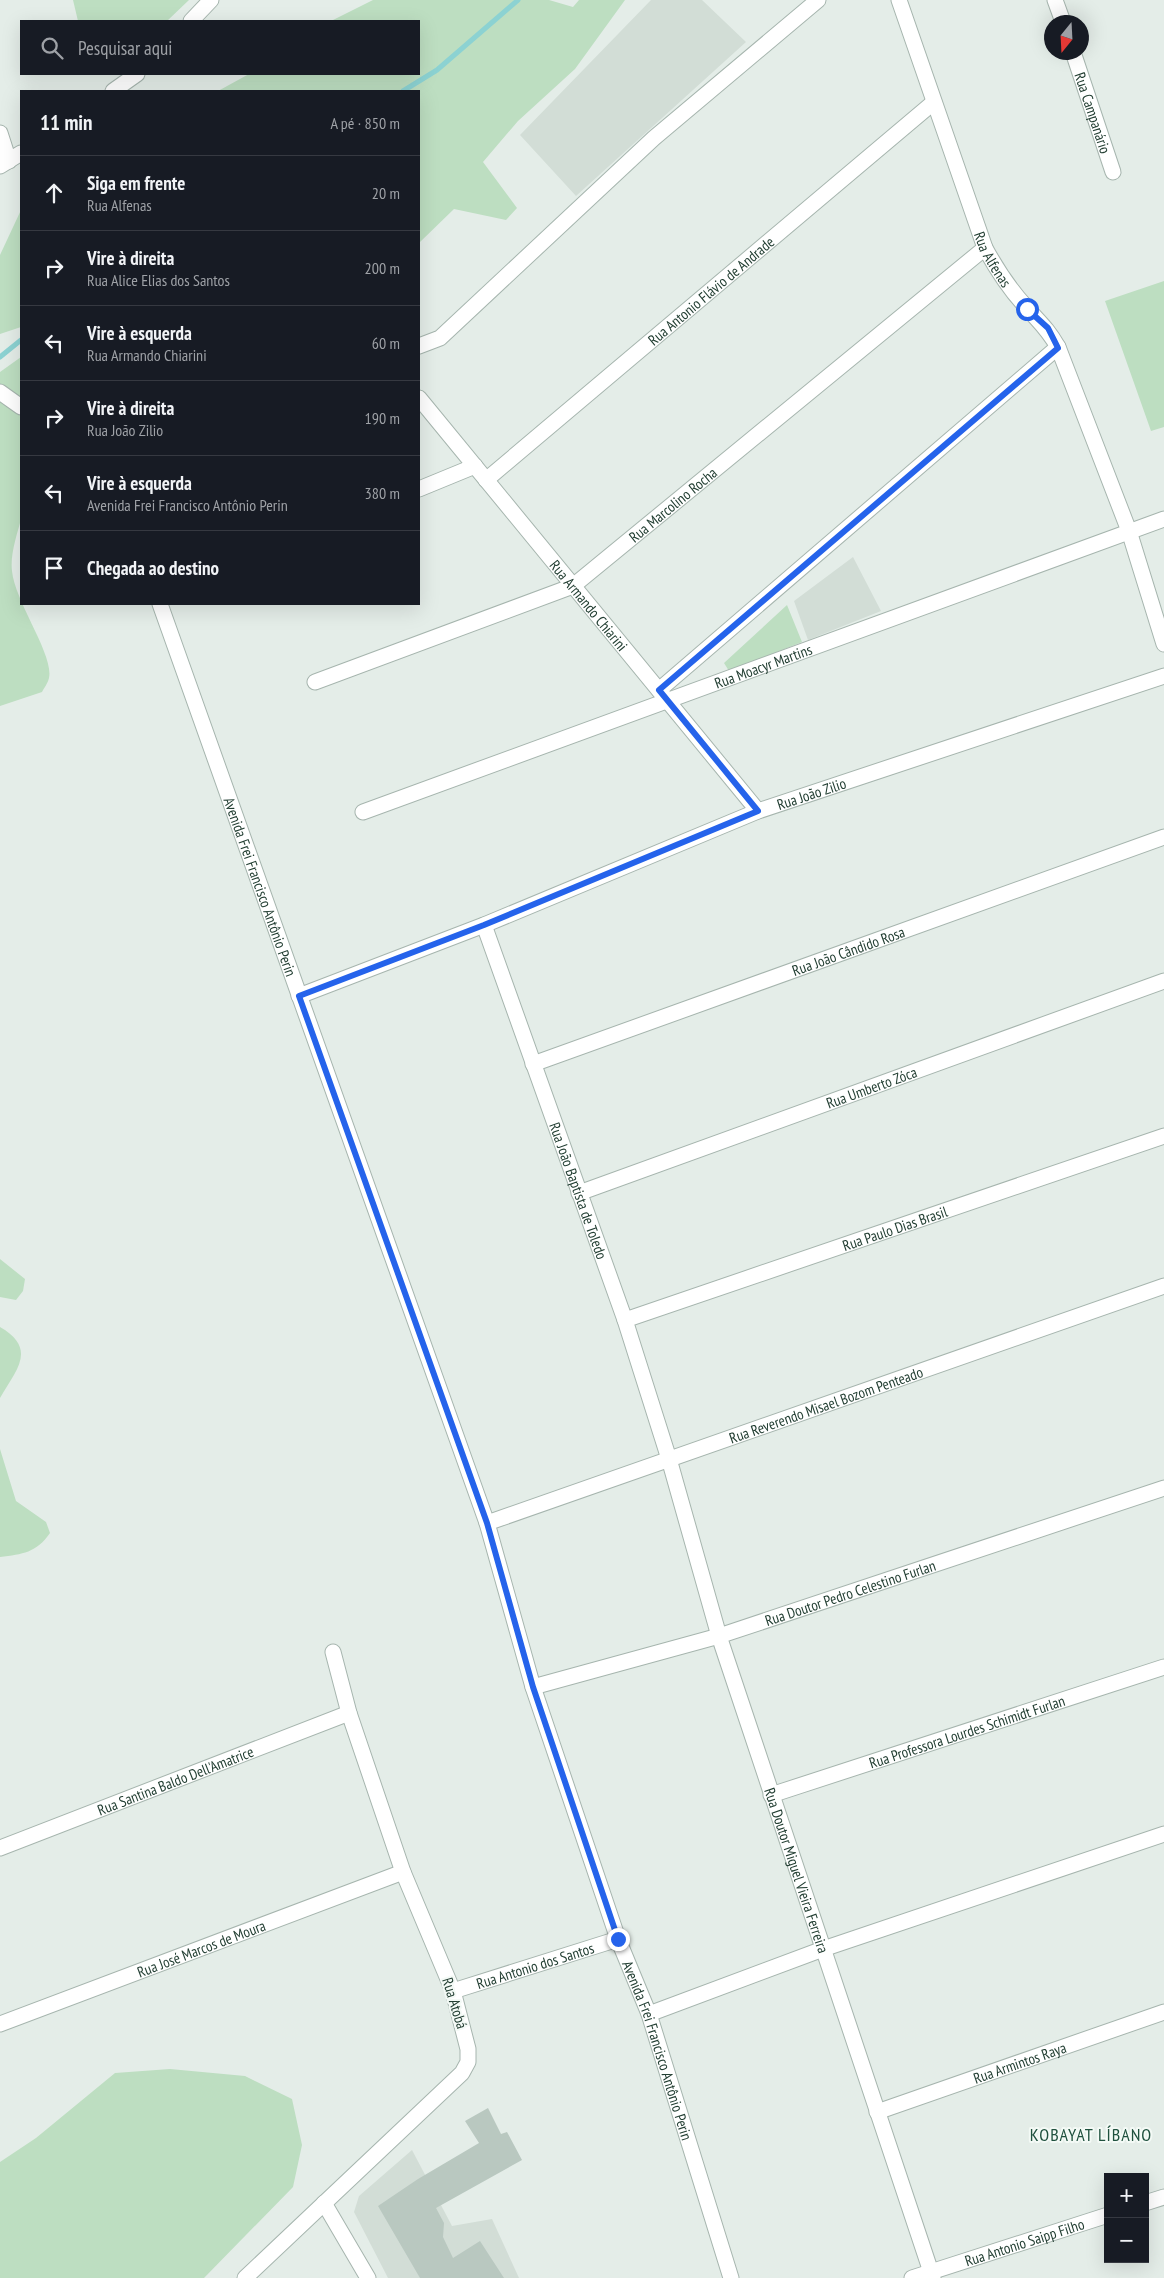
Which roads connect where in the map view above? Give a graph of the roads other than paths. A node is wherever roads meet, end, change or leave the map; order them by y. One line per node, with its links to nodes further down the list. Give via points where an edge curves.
1 (210, 0): 6 (street)
2 (818, 0): 15 (street, via 654,138 440,338)
3 (899, 0): 10 (street, Rua Alfenas)
4 (1055, 0): 5 (street)
5 (1060, 15)
6 (192, 20)
7 (1076, 60): 13 (street, Rua Campanário)
8 (136, 75): 9 (street)
9 (114, 90)
10 (934, 102): 14 (street, Rua Alfenas); 21 (street, Rua Antonio Flávio de Andrade)
11 (0, 133): 12 (street)
12 (10, 160)
13 (1113, 172)
14 (985, 248): 16 (street, Rua Alfenas, via 1000,276 1027,309 1048,328); 25 (street, Rua Marcolino Rocha)
15 (420, 346)
16 (1058, 348): 24 (street, Rua Alfenas); 30 (street)
17 (0, 392): 19 (street)
18 (420, 399): 20 (street, Rua Armando Chiarini)
19 (20, 406)
20 (475, 466): 21 (street, Rua Armando Chiarini); 22 (street)
21 (486, 480): 25 (street, Rua Armando Chiarini)
22 (420, 489)
23 (1164, 519): 24 (street, Rua Moacyr Martins)
24 (1129, 531): 27 (street, Rua Alfenas); 30 (street, Rua Moacyr Martins)
25 (573, 586): 29 (street, Rua Marcolino Rocha); 30 (street, Rua Armando Chiarini)
26 (160, 605): 36 (street, Avenida Frei Francisco Antônio Perin)
27 (1164, 644)
28 (1164, 676): 31 (street, Rua João Zilio)
29 (315, 682)
30 (664, 696): 31 (street, Rua Armando Chiarini); 32 (street, Rua Moacyr Martins)
31 (758, 811): 34 (street, Rua João Zilio)
32 (362, 812)
33 (1164, 837): 37 (street, Rua João Cândido Rosa)
34 (484, 925): 36 (street, Rua João Zilio); 37 (street, Rua João Baptista de Toledo)
35 (1164, 981): 39 (street, Rua Umberto Zóca)
36 (299, 996): 44 (street, Avenida Frei Francisco Antônio Perin)
37 (533, 1064): 39 (street, Rua João Baptista de Toledo)
38 (1164, 1136): 41 (street, Rua Paulo Dias Brasil)
39 (579, 1193): 41 (street, Rua João Baptista de Toledo)
40 (1164, 1286): 42 (street, Rua Reverendo Misael Bozom Penteado)
41 (625, 1320): 42 (street, Rua João Baptista de Toledo)
42 (669, 1459): 44 (street, Rua Reverendo Misael Bozom Penteado); 45 (street, Rua Doutor Miguel Vieira Ferreira)
43 (1164, 1488): 45 (street, Rua Doutor Pedro Celestino Furlan)
44 (487, 1523): 48 (street, Avenida Frei Francisco Antônio Perin)
45 (719, 1636): 48 (street, Rua Doutor Pedro Celestino Furlan); 50 (street, Rua Doutor Miguel Vieira Ferreira)
46 (333, 1652): 49 (street, Rua Atobá)
47 (1164, 1667): 50 (street, Rua Professora Lourdes Schimidt Furlan)
48 (533, 1687): 54 (street, Avenida Frei Francisco Antônio Perin)
49 (349, 1713): 52 (street, Rua Santina Baldo Dell'Amatrice); 53 (street, Rua Atobá)
50 (771, 1795): 55 (street, Rua Doutor Miguel Vieira Ferreira)
51 (1164, 1834): 55 (street)
52 (0, 1848)
53 (402, 1872): 56 (street, Rua Atobá); 59 (street, Rua José Marcos de Moura)
54 (618, 1939): 56 (street, Rua Antonio dos Santos); 58 (street, Avenida Frei Francisco Antônio Perin)
55 (823, 1949): 58 (street); 60 (street, Rua Doutor Miguel Vieira Ferreira)
56 (453, 1991): 63 (street, Rua Atobá, via 468,2049 468,2062 462,2073)
57 (1164, 2012): 60 (street, Rua Armintos Raya)
58 (649, 2014): 68 (street, Avenida Frei Francisco Antônio Perin)
59 (0, 2024)
60 (877, 2112): 65 (street, Rua Doutor Miguel Vieira Ferreira)
61 (1164, 2196): 62 (street)
62 (1149, 2202)
63 (324, 2203): 66 (street, Rua Atobá); 67 (street)
64 (1104, 2216): 65 (street, Rua Antonio Saipp Filho)
65 (932, 2275): 69 (street, Rua Antonio Saipp Filho)
66 (245, 2278)
67 (368, 2278)
68 (731, 2278)
69 (912, 2278)

